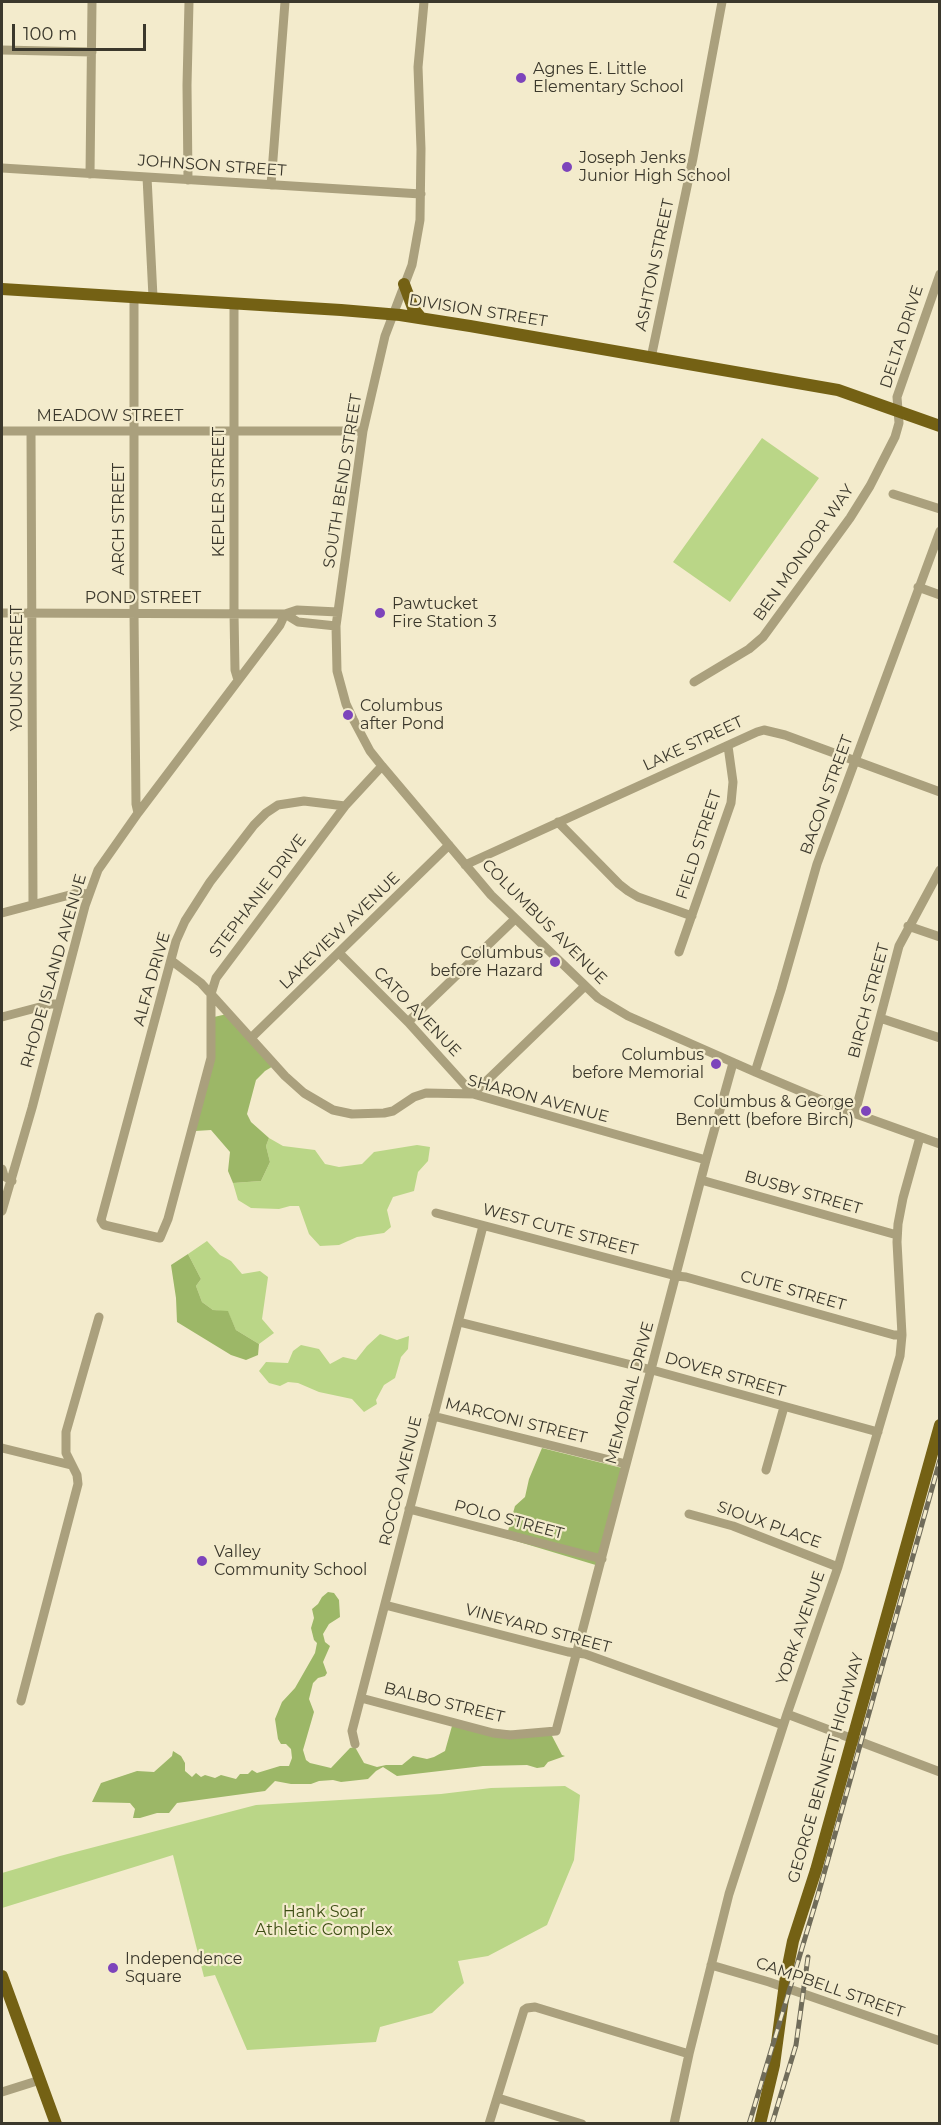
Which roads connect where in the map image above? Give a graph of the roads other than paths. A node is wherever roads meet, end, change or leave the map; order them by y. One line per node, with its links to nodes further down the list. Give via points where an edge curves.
1 (92, 2): 7 (street)
2 (189, 2): 11 (street)
3 (285, 2): 12 (street)
4 (424, 2): 13 (street, SOUTH BEND STREET, via 418,67)
5 (722, 2): 22 (street, ASHTON STREET)
6 (2, 50): 7 (street)
7 (92, 52): 9 (street)
8 (2, 168): 9 (street, JOHNSON STREET)
9 (90, 174): 10 (street, JOHNSON STREET)
10 (147, 177): 11 (street, JOHNSON STREET); 18 (street)
11 (188, 180): 12 (street, JOHNSON STREET)
12 (271, 185): 13 (street, JOHNSON STREET)
13 (421, 194): 15 (street, SOUTH BEND STREET, via 417,245)
14 (939, 274): 23 (street, DELTA DRIVE, via 897,397)
15 (404, 284): 20 (street, SOUTH BEND STREET); 21 (main road)
16 (2, 289): 17 (main road, DIVISION STREET)
17 (134, 297): 18 (main road, DIVISION STREET); 25 (street, ARCH STREET)
18 (153, 297): 19 (main road, DIVISION STREET)
19 (234, 304): 20 (main road, DIVISION STREET); 26 (street, KEPLER STREET)
20 (392, 314): 21 (main road, DIVISION STREET); 29 (street, SOUTH BEND STREET)
21 (421, 318): 22 (main road, DIVISION STREET)
22 (651, 358): 23 (main road, DIVISION STREET, via 838,390)
23 (898, 411): 24 (main road, DIVISION STREET); 43 (street, BEN MONDOR WAY, via 895,437 850,518 763,637)
24 (939, 426)
25 (134, 430): 26 (street, MEADOW STREET); 28 (street, MEADOW STREET); 38 (street, ARCH STREET)
26 (234, 430): 29 (street, MEADOW STREET); 39 (street, KEPLER STREET)
27 (2, 431): 28 (street, MEADOW STREET)
28 (31, 431): 37 (street, YOUNG STREET)
29 (363, 431): 35 (street, SOUTH BEND STREET)
30 (893, 494): 31 (street)
31 (939, 509)
32 (939, 531): 33 (street, BACON STREET)
33 (918, 587): 34 (street); 45 (street, BACON STREET)
34 (939, 595)
35 (338, 612): 40 (street, POND STREET, via 297,610); 41 (street, COLUMBUS AVENUE)
36 (2, 613): 37 (street, POND STREET)
37 (32, 613): 38 (street, POND STREET); 55 (street, YOUNG STREET)
38 (134, 613): 39 (street, POND STREET); 49 (street, ARCH STREET)
39 (234, 613): 40 (street, POND STREET); 42 (street, KEPLER STREET)
40 (285, 614): 41 (street, POND STREET, via 298,622); 42 (street, RHODE ISLAND AVENUE)
41 (336, 627): 46 (street, COLUMBUS AVENUE, via 337,671 346,704 365,743)
42 (238, 680): 49 (street, RHODE ISLAND AVENUE)
43 (694, 682)
44 (728, 746): 45 (street, LAKE STREET, via 757,732 774,731); 50 (street, LAKE STREET); 57 (street, FIELD STREET, via 733,782 731,803)
45 (856, 761): 47 (street, LAKE STREET); 73 (street, BACON STREET, via 818,864)
46 (382, 766): 48 (street, STEPHANIE DRIVE); 51 (street, COLUMBUS AVENUE)
47 (939, 792)
48 (345, 806): 63 (street, ALFA DRIVE, via 304,801 278,805 266,813 210,882 185,921); 65 (street, STEPHANIE DRIVE, via 222,968)
49 (138, 813): 54 (street, RHODE ISLAND AVENUE, via 98,870)
50 (558, 822): 52 (street, LAKE STREET); 57 (street, via 628,891)
51 (449, 845): 52 (street, COLUMBUS AVENUE); 62 (street, LAKEVIEW AVENUE)
52 (465, 865): 58 (street, COLUMBUS AVENUE)
53 (939, 870): 59 (street, BIRCH STREET)
54 (88, 894): 55 (street); 66 (street, RHODE ISLAND AVENUE)
55 (33, 904): 56 (street)
56 (2, 913)
57 (692, 916): 61 (street, FIELD STREET)
58 (515, 919): 64 (street, COLUMBUS AVENUE); 69 (street)
59 (908, 927): 60 (street); 68 (street, BIRCH STREET, via 898,946)
60 (939, 937)
61 (679, 952)
62 (339, 953): 69 (street, CATO AVENUE); 70 (street, LAKEVIEW AVENUE)
63 (172, 961): 65 (street, SHARON AVENUE); 86 (street, ALFA DRIVE, via 101,1220 104,1226)
64 (585, 986): 72 (street, COLUMBUS AVENUE, via 628,1016); 74 (street)
65 (211, 994): 70 (street, SHARON AVENUE); 86 (street, STEPHANIE DRIVE, via 211,1058)
66 (59, 1004): 67 (street); 81 (street, RHODE ISLAND AVENUE)
67 (2, 1017)
68 (880, 1018): 71 (street); 75 (street, BIRCH STREET)
69 (408, 1022): 74 (street, CATO AVENUE)
70 (251, 1038): 74 (street, SHARON AVENUE, via 304,1093 333,1110 384,1113 426,1093)
71 (939, 1038)
72 (733, 1063): 73 (street, COLUMBUS AVENUE); 78 (street, MEMORIAL DRIVE)
73 (755, 1072): 75 (street, COLUMBUS AVENUE)
74 (473, 1094): 78 (street, SHARON AVENUE)
75 (855, 1113): 76 (street, COLUMBUS AVENUE)
76 (920, 1137): 77 (street, COLUMBUS AVENUE); 85 (street, YORK AVENUE)
77 (939, 1144)
78 (706, 1161): 80 (street, MEMORIAL DRIVE)
79 (2, 1169): 81 (street)
80 (701, 1180): 85 (street, BUSBY STREET); 87 (street, MEMORIAL DRIVE)
81 (12, 1181): 82 (street, RHODE ISLAND AVENUE)
82 (2, 1211)
83 (436, 1213): 84 (street, WEST CUTE STREET)
84 (483, 1226): 87 (street, WEST CUTE STREET); 89 (street, ROCCO AVENUE)
85 (897, 1235): 90 (street, YORK AVENUE)
86 (160, 1238)
87 (676, 1276): 90 (street, CUTE STREET); 91 (street, MEMORIAL DRIVE)
88 (99, 1317): 97 (street, via 66,1432 66,1453)
89 (459, 1322): 91 (street, DOVER STREET); 93 (street, ROCCO AVENUE)
90 (902, 1335): 95 (street, YORK AVENUE, via 900,1356)
91 (652, 1370): 92 (street, DOVER STREET); 98 (street, MEMORIAL DRIVE)
92 (784, 1407): 95 (street, DOVER STREET); 99 (street)
93 (433, 1416): 98 (street, MARCONI STREET); 100 (street, ROCCO AVENUE)
94 (939, 1425): 111 (main road, GEORGE BENNETT HIGHWAY)
95 (878, 1432): 103 (street, YORK AVENUE)
96 (2, 1448): 97 (street)
97 (71, 1464): 107 (street, via 78,1484)
98 (626, 1464): 102 (street, MEMORIAL DRIVE)
99 (766, 1470)
100 (409, 1509): 102 (street, POLO STREET); 104 (street, ROCCO AVENUE)
101 (689, 1514): 103 (street, SIOUX PLACE)
102 (602, 1559): 105 (street, MEMORIAL DRIVE)
103 (838, 1567): 108 (street, YORK AVENUE)
104 (385, 1605): 105 (street, VINEYARD STREET); 106 (street, ROCCO AVENUE)
105 (577, 1653): 109 (street, VINEYARD STREET); 110 (street, MEMORIAL DRIVE)
106 (361, 1698): 110 (street, BALBO STREET, via 493,1733); 112 (street, ROCCO AVENUE, via 352,1731)
107 (21, 1701)
108 (787, 1714): 109 (street, YORK AVENUE); 111 (street)
109 (783, 1725): 114 (street, YORK AVENUE, via 738,1864)
110 (556, 1731)
111 (851, 1739): 113 (street); 116 (main road, GEORGE BENNETT HIGHWAY, via 798,1922)
112 (355, 1744)
113 (939, 1772)
114 (711, 1965): 116 (street, CAMPBELL STREET); 118 (street, YORK AVENUE)
115 (2, 1976): 119 (main road)
116 (784, 1988): 117 (street, CAMPBELL STREET); 126 (main road, GEORGE BENNETT HIGHWAY, via 774,2064)
117 (939, 2041)
118 (689, 2054): 121 (street, via 527,2007); 125 (street, YORK AVENUE)
119 (40, 2080): 120 (street); 122 (main road)
120 (2, 2092)
121 (498, 2098): 123 (street); 124 (street)
122 (56, 2124)
123 (489, 2124)
124 (582, 2124)
125 (674, 2124)
126 (759, 2124)

